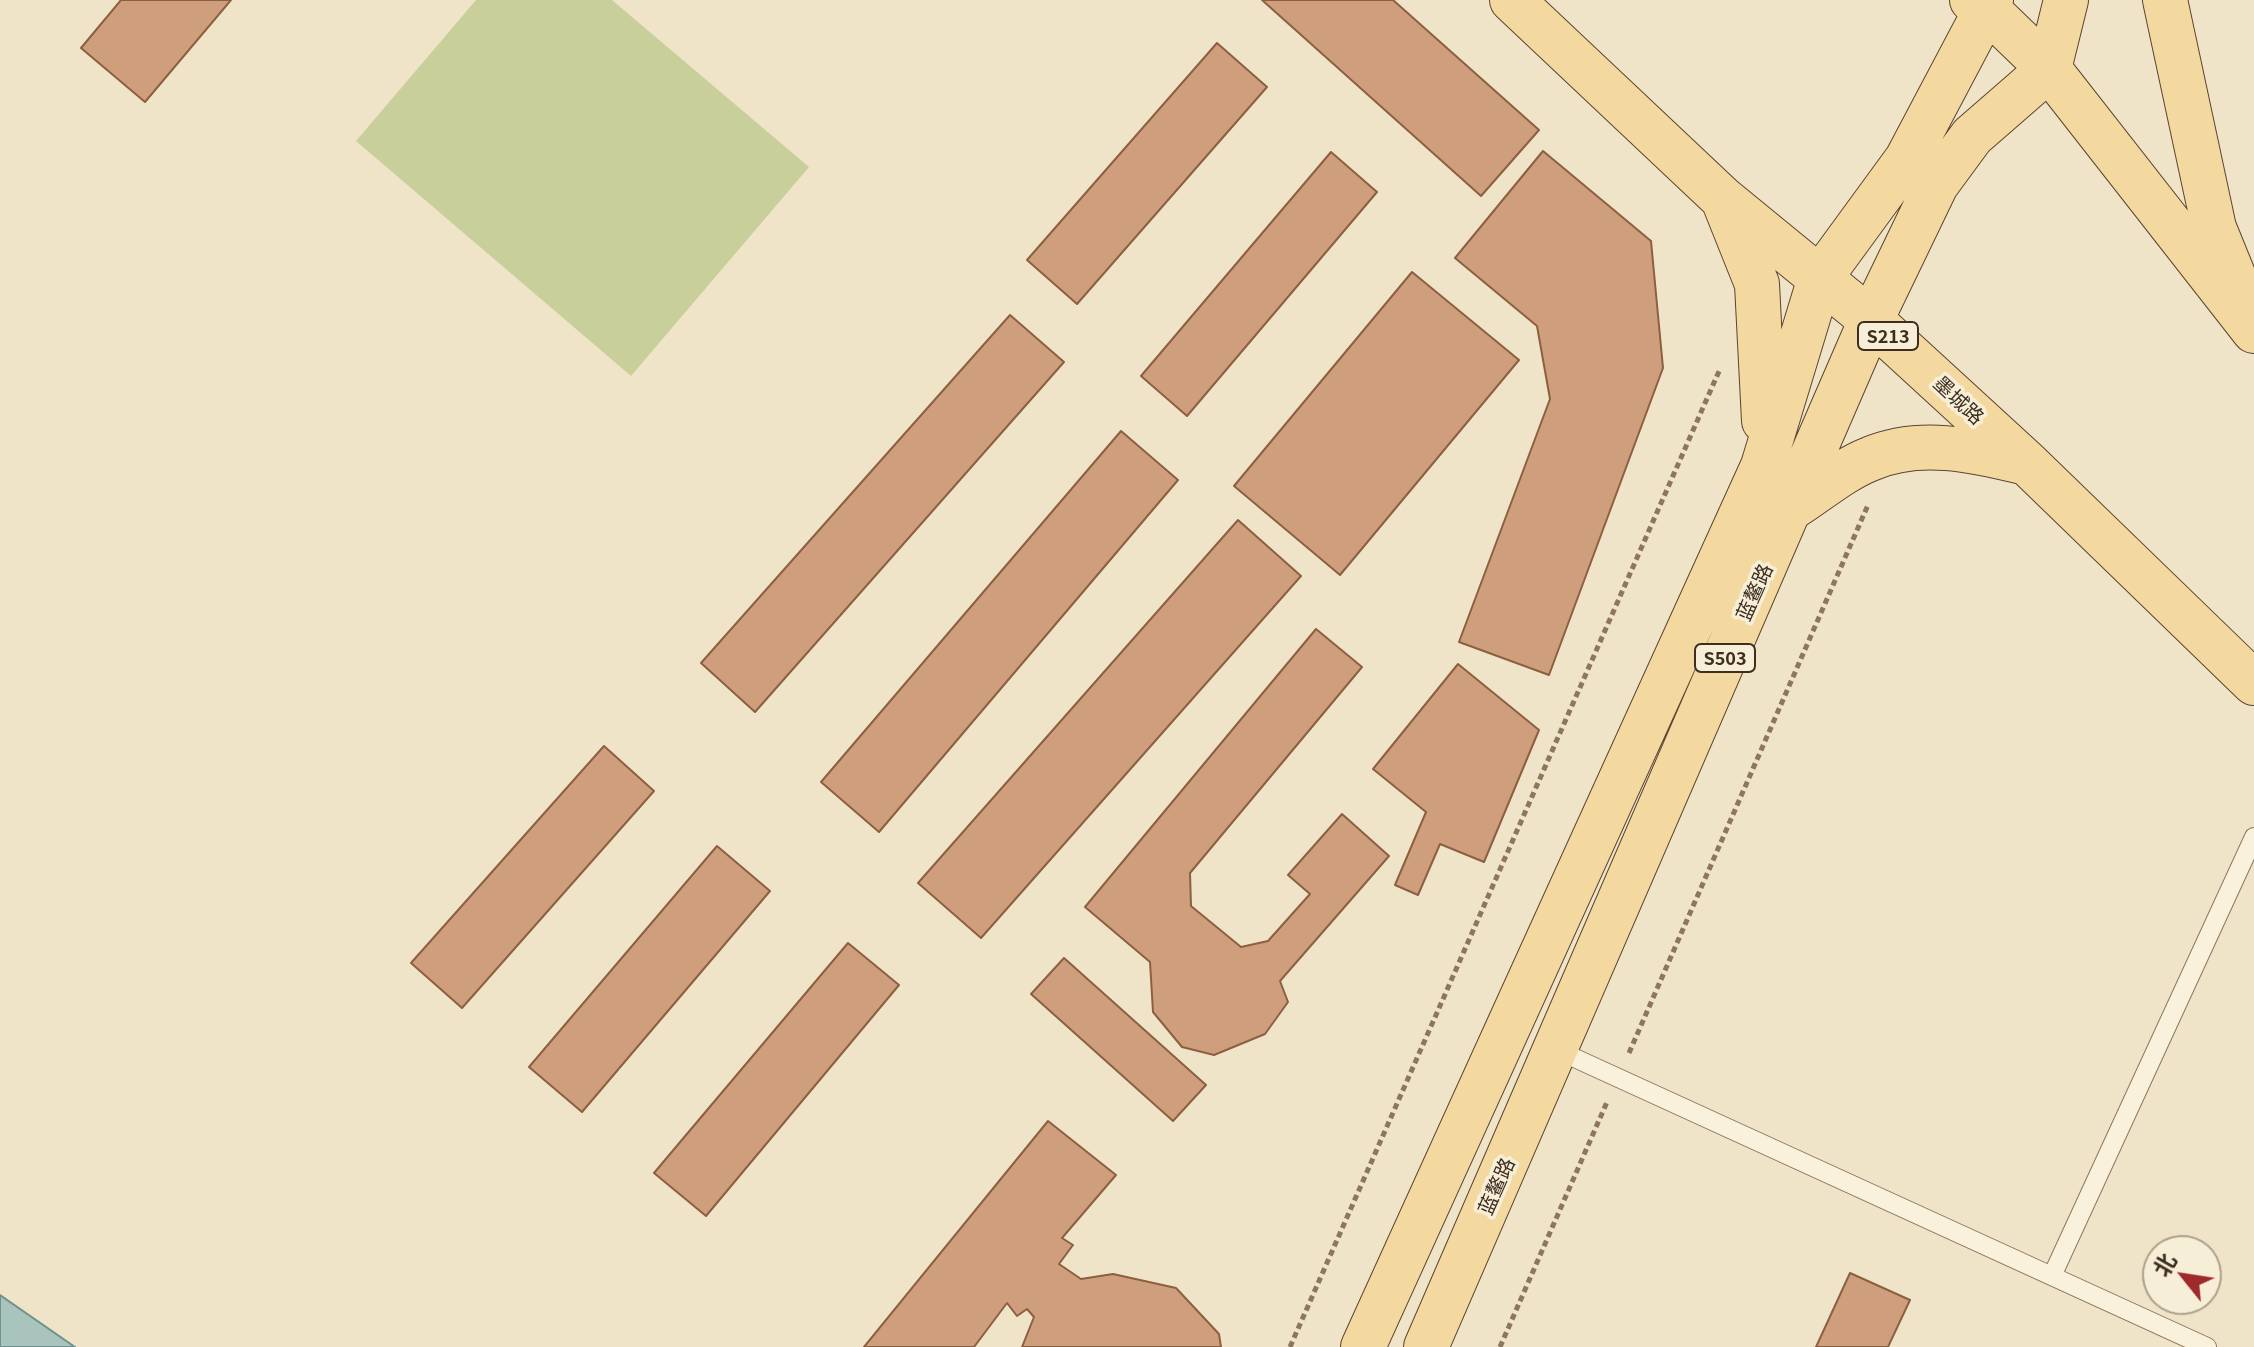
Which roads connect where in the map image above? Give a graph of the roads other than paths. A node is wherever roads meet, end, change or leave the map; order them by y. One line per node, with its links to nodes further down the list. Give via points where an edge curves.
1 (1512, 0): 6 (main road, 墨城路 / S213)
2 (2066, 0): 5 (main road)
3 (2165, 0): 9 (main road, via 2214,228)
4 (1983, 3): 5 (main road); 7 (main road, S503, via 1907,159)
5 (2049, 69): 8 (main road, 蓝鳌路 / S503, via 1972,136 1936,185); 9 (main road)
6 (1722, 198): 7 (main road, 墨城路 / S213); 11 (main road, via 1757,284 1765,391)
7 (1820, 278): 8 (main road, 墨城路 / S213); 11 (main road, S503)
8 (1871, 320): 10 (main road, 墨城路 / S213); 12 (main road, 蓝鳌路 / S503)
9 (2254, 329)
10 (2028, 464): 12 (main road, via 1957,446 1891,453 1868,459); 13 (main road, 墨城路 / S213)
11 (1763, 466): 17 (main road, S503)
12 (1790, 509): 15 (main road, 蓝鳌路 / S503)
13 (2254, 683)
14 (2254, 837): 16 (lane)
15 (1555, 1049): 16 (lane); 18 (main road, 蓝鳌路 / S503)
16 (2052, 1276): 19 (lane)
17 (1363, 1347)
18 (1426, 1347)
19 (2207, 1347)

